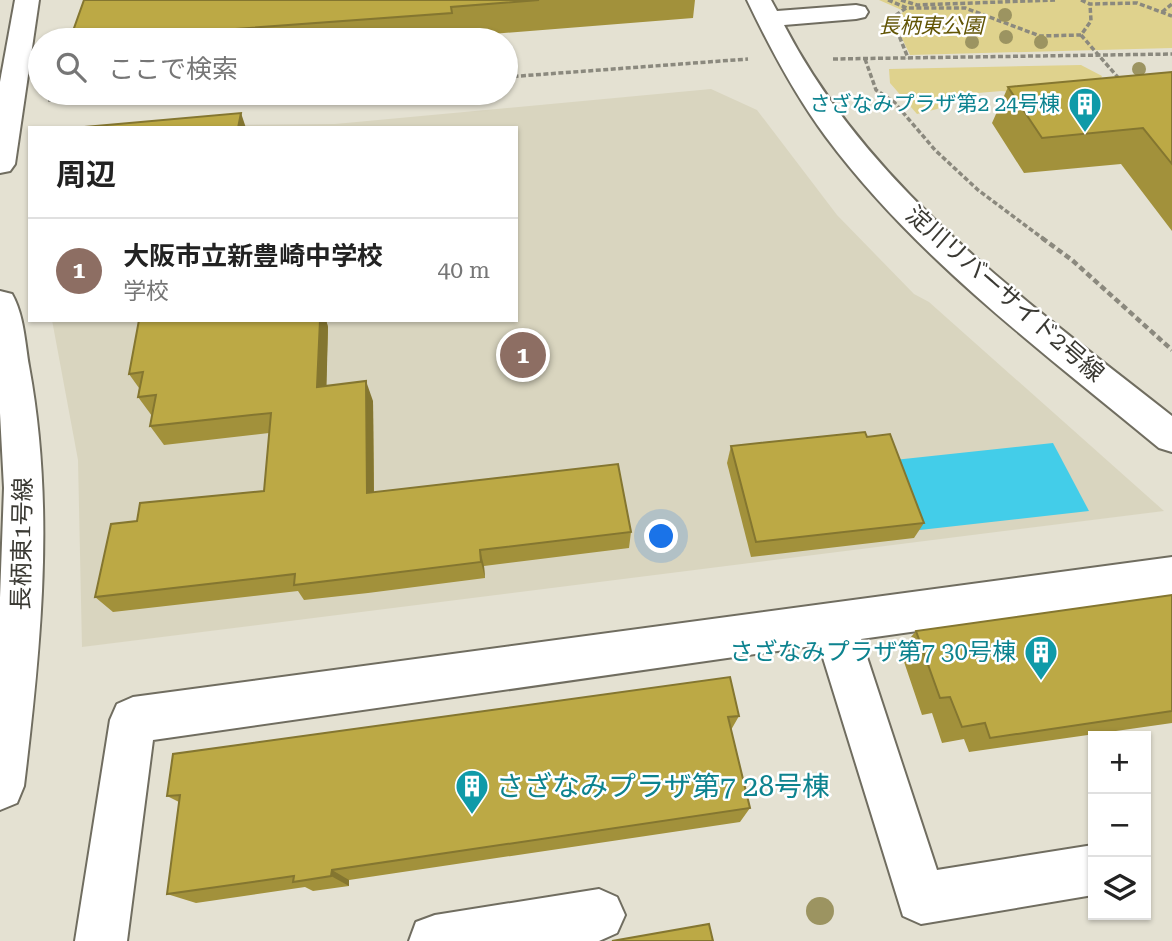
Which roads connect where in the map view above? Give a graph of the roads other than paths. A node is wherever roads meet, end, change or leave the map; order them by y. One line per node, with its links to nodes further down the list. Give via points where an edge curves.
1 (27, 0): 4 (street)
2 (763, 9): 3 (street); 6 (street, 淀川リバーサイド2号線, via 790,64 819,106 899,201 957,258)
3 (856, 12)
4 (0, 163)
5 (0, 303): 9 (street, 長柄東1号線, via 18,404 24,487)
6 (1172, 437)
7 (1172, 576): 8 (street)
8 (834, 623): 11 (street, via 921,898); 13 (street, via 133,720)
9 (10, 652): 10 (street, 長柄東1号線)
10 (0, 786)
11 (1088, 871)
12 (599, 915): 14 (street)
13 (101, 941)
14 (435, 941)

